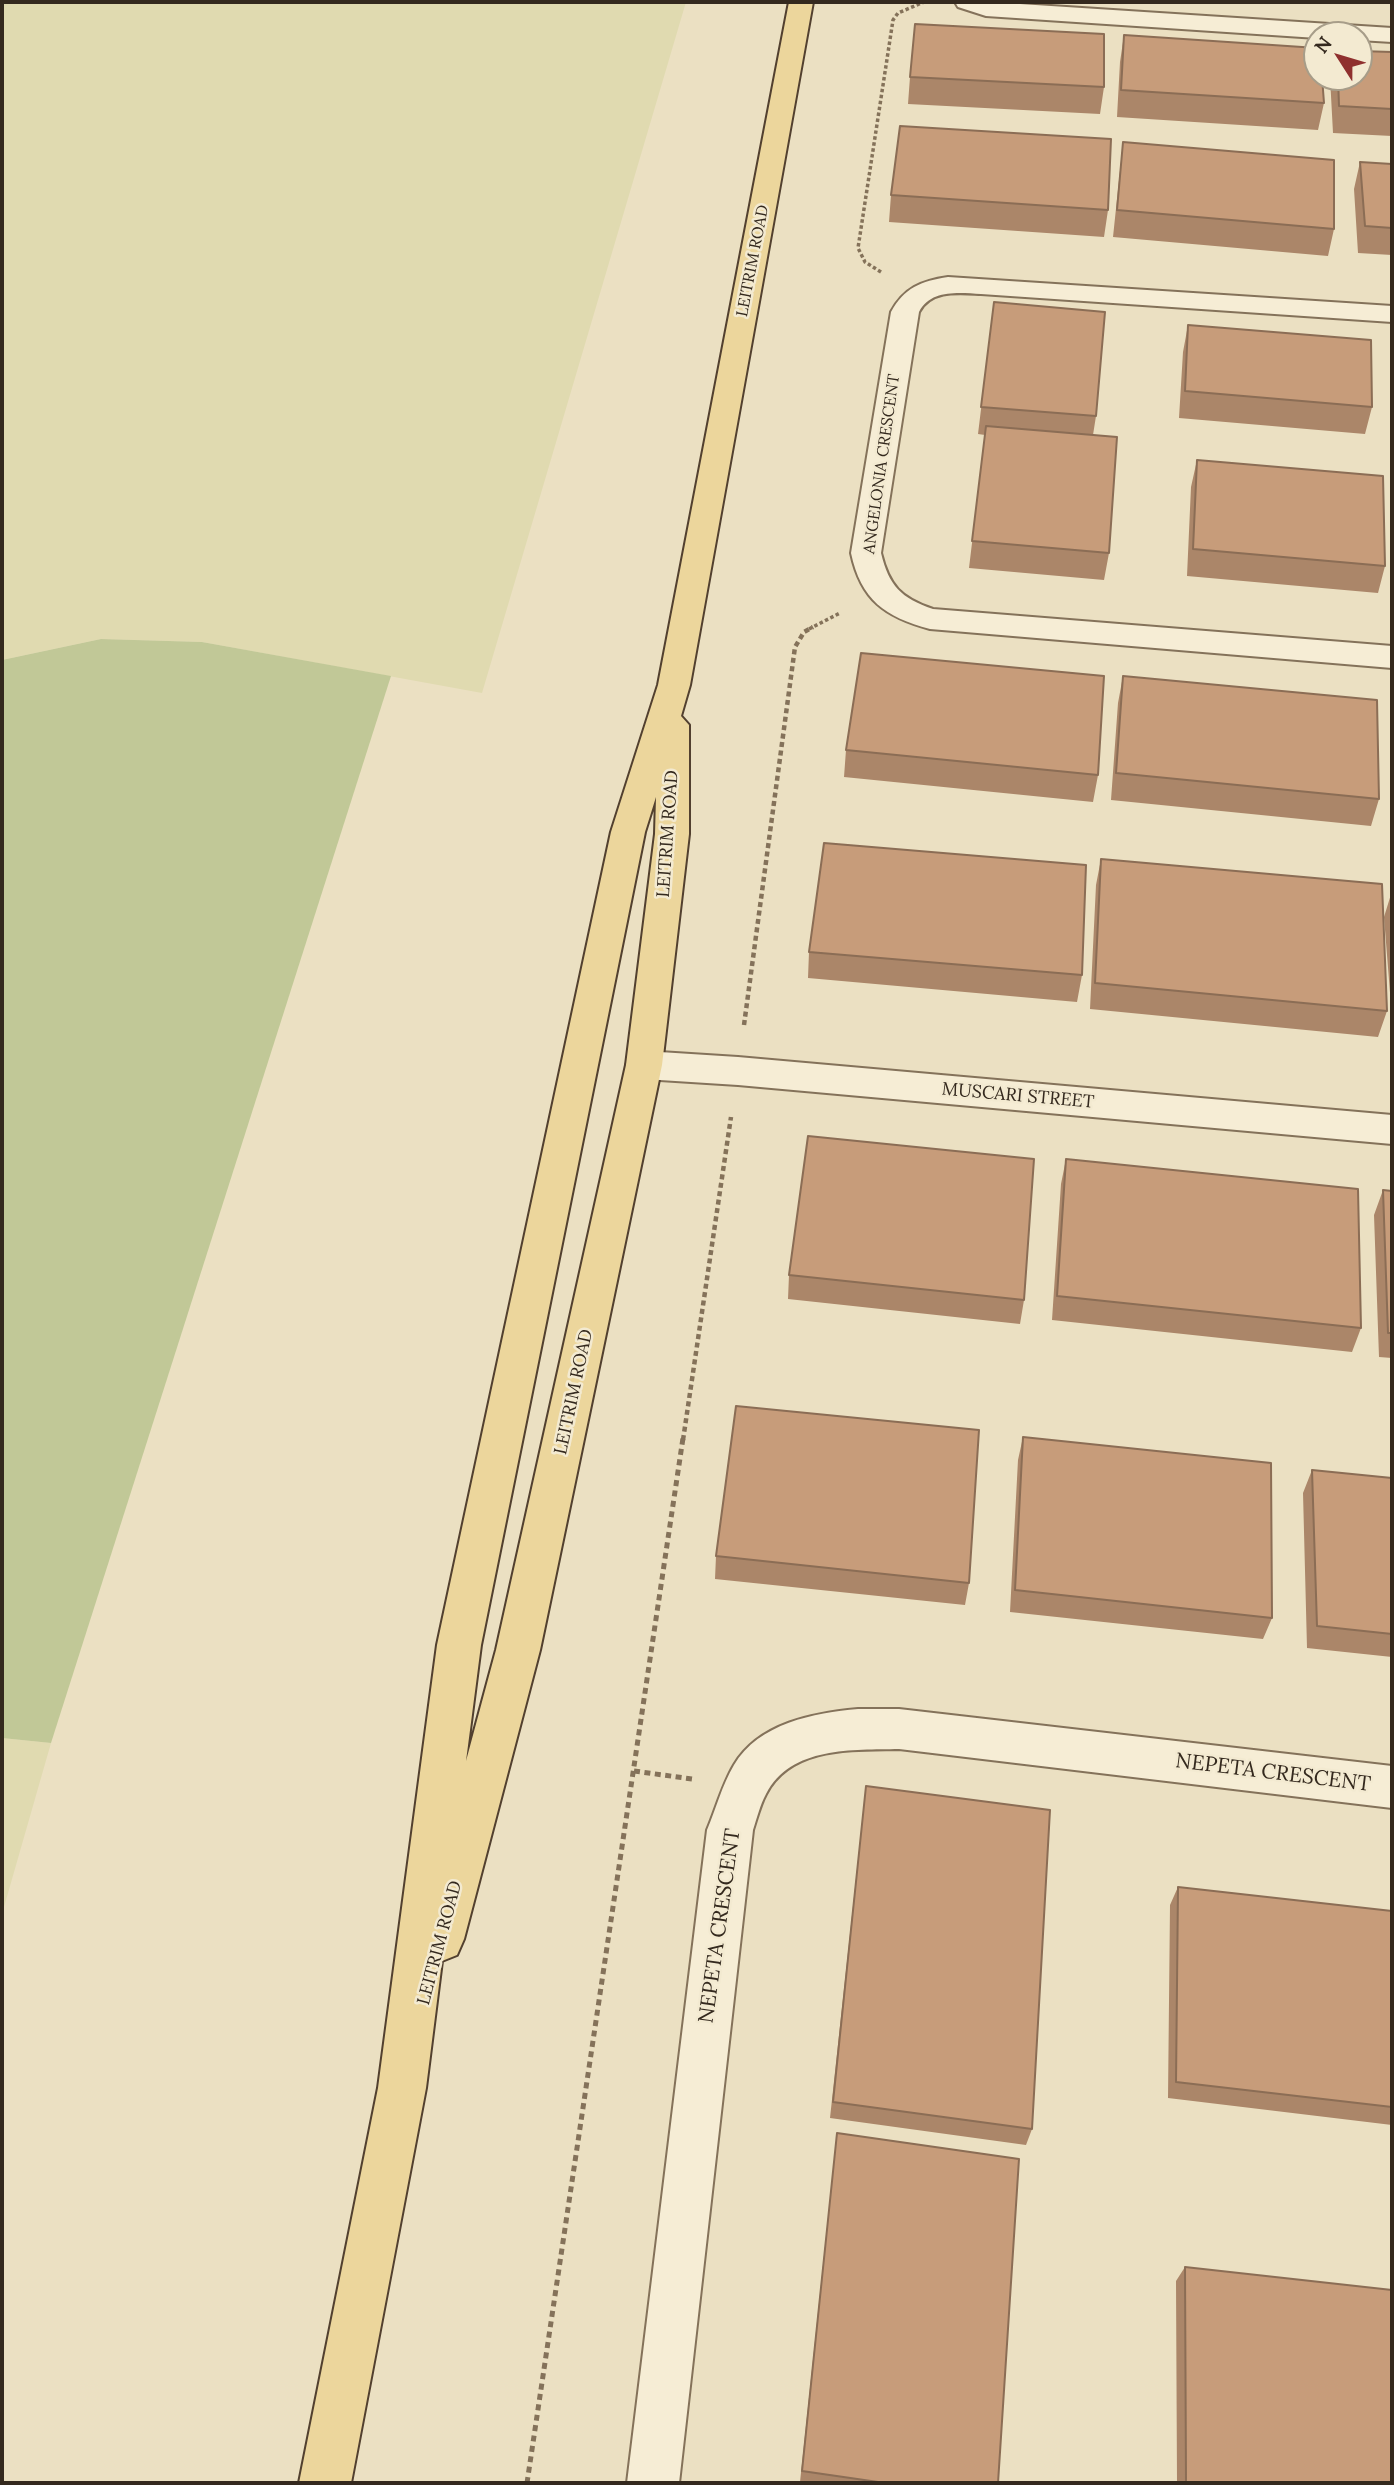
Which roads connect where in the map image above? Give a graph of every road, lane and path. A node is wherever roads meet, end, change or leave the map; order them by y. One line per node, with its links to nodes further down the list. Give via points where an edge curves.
1 (801, 2): 9 (main road, LEITRIM ROAD)
2 (925, 2): 5 (path, via 898,13 893,20 858,248 865,262)
3 (967, 2): 4 (street, via 986,9)
4 (1392, 35)
5 (920, 293): 6 (street, via 939,286 981,286); 7 (street, ANGELONIA CRESCENT, via 909,301 905,312 866,553 870,575)
6 (1392, 314)
7 (881, 593): 8 (street, via 893,604 930,619); 11 (path, via 821,622 797,641)
8 (1392, 657)
9 (674, 685): 10 (main road, LEITRIM ROAD, via 672,834); 14 (main road, LEITRIM ROAD, via 628,832 459,1645)
10 (644, 1065): 11 (street, MUSCARI STREET); 14 (main road, LEITRIM ROAD, via 518,1650)
11 (738, 1071): 12 (street, MUSCARI STREET); 16 (path)
12 (1392, 1130)
13 (1392, 1787): 17 (street, NEPETA CRESCENT, via 899,1729 844,1729 777,1750 751,1779 730,1830)
14 (402, 2088): 15 (main road, LEITRIM ROAD)
15 (325, 2483)
16 (527, 2483)
17 (653, 2483)

